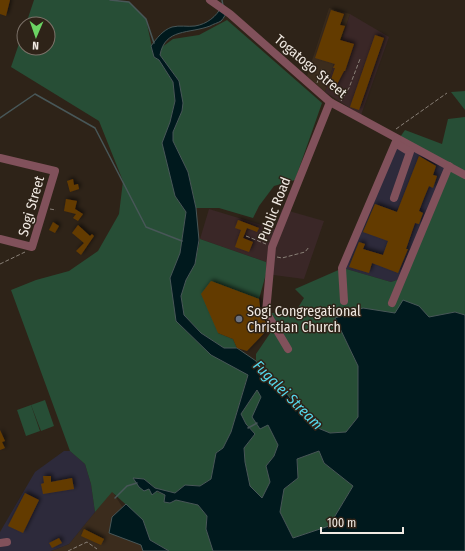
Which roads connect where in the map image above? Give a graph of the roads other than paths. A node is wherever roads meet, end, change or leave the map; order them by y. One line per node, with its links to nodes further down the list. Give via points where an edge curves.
1 (213, 2): 2 (street, Togatogo Street)
2 (334, 104): 3 (street, Togatogo Street, via 389,134); 11 (street, Public Road, via 271,251 266,312)
3 (396, 141): 5 (street, Togatogo Street); 7 (street, via 410,152); 9 (street, via 342,268)
4 (0, 158): 8 (street, Sogi Street, via 55,171 32,247)
5 (449, 166): 6 (street, Togatogo Street); 10 (street)
6 (465, 175)
7 (394, 198)
8 (0, 239)
9 (344, 301)
10 (392, 303)
11 (288, 349)

